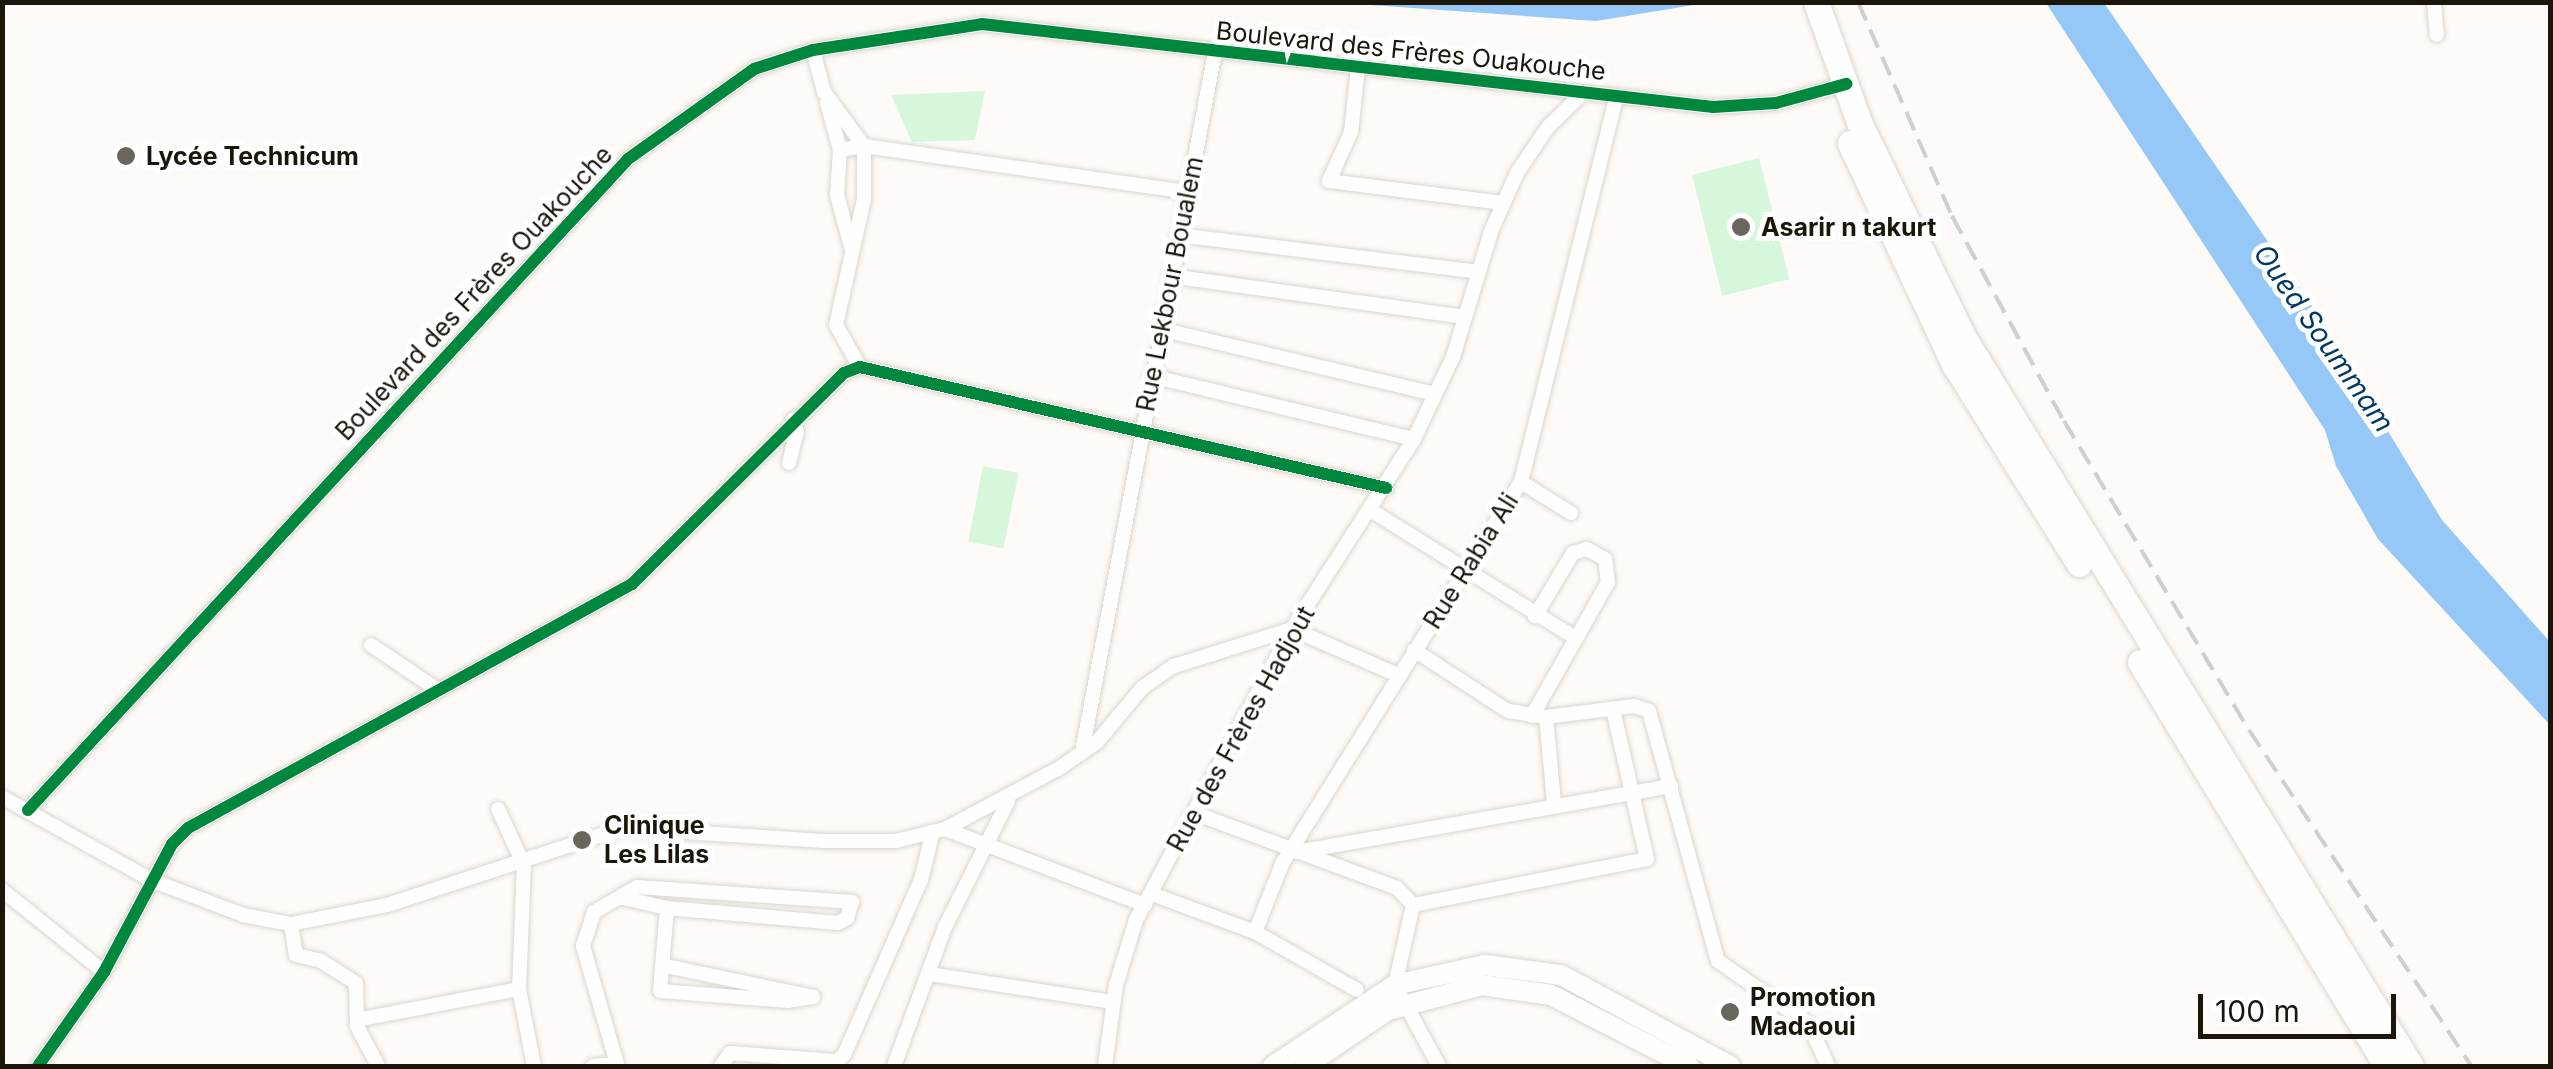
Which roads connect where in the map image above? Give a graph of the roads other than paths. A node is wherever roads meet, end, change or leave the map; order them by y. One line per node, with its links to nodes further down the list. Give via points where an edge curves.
1 (1798, 2): 8 (highway)
2 (1816, 2): 8 (highway)
3 (2434, 2): 4 (street)
4 (2437, 35)
5 (813, 50): 6 (street, Boulevard des Frères Ouakouche, via 982,24); 9 (street); 49 (street, Boulevard des Frères Ouakouche, via 754,69 628,159)
6 (1215, 52): 7 (street, Boulevard des Frères Ouakouche); 13 (street, Rue Lekbour Boualem)
7 (1358, 68): 10 (street, Boulevard des Frères Ouakouche); 14 (street, via 1352,132 1329,182)
8 (1838, 87): 11 (street, Boulevard des Frères Ouakouche, via 1713,108); 85 (highway, via 1880,214 1954,364); 86 (highway, via 1927,268 2018,431)
9 (824, 92): 12 (street); 12 (street)
10 (1583, 93): 11 (street, Boulevard des Frères Ouakouche); 14 (street, Rue des Frères Hadjout, via 1548,127)
11 (1616, 97): 28 (street, Rue Rabia Ali)
12 (848, 152): 13 (street); 16 (street, via 837,196); 16 (street, via 864,199)
13 (1187, 192): 15 (street, Rue Lekbour Boualem)
14 (1504, 203): 17 (street, Rue des Frères Hadjout)
15 (1178, 235): 17 (street); 18 (street, Rue Lekbour Boualem)
16 (852, 252): 21 (street, via 836,325)
17 (1478, 272): 19 (street, Rue des Frères Hadjout)
18 (1170, 276): 19 (street); 20 (street, Rue Lekbour Boualem)
19 (1465, 317): 23 (street, Rue des Frères Hadjout)
20 (1160, 329): 22 (street, Rue Lekbour Boualem); 23 (street)
21 (860, 366): 24 (street); 25 (street)
22 (1151, 376): 25 (street, Rue Lekbour Boualem); 26 (street)
23 (1436, 394): 26 (street, Rue des Frères Hadjout)
24 (793, 420): 27 (street, via 797,432); 39 (street, via 632,584)
25 (1142, 431): 29 (street); 42 (street, Rue Lekbour Boualem)
26 (1414, 439): 29 (street, Rue des Frères Hadjout)
27 (789, 463)
28 (1521, 482): 31 (street); 32 (street, Rue Rabia Ali)
29 (1386, 488): 30 (street, Rue des Frères Hadjout)
30 (1372, 511): 32 (street); 34 (street, Rue des Frères Hadjout)
31 (1571, 513)
32 (1465, 570): 33 (street); 37 (street, Rue Rabia Ali)
33 (1535, 616): 35 (street); 35 (street, via 1573,553 1599,554 1610,566 1608,582)
34 (1292, 629): 38 (street); 42 (street, via 1174,666 1142,688); 50 (street, Rue des Frères Hadjout)
35 (1575, 638): 41 (street)
36 (371, 645): 39 (street)
37 (1414, 650): 38 (street, Rue Rabia Ali); 41 (street, via 1490,702)
38 (1398, 676): 53 (street, Rue Rabia Ali)
39 (438, 690): 55 (street, via 188,828)
40 (1613, 709): 41 (street); 43 (street, via 1649,711); 44 (street)
41 (1539, 716): 47 (street)
42 (1082, 752): 46 (street)
43 (1670, 786): 44 (street); 84 (street, via 1718,961 1809,1024)
44 (1629, 793): 47 (street); 59 (street, via 1646,859)
45 (2, 797): 49 (street)
46 (1009, 799): 51 (street); 52 (street)
47 (1554, 803): 53 (street)
48 (498, 809): 54 (street)
49 (28, 810): 55 (street)
50 (1194, 812): 53 (street); 58 (street, Rue des Frères Hadjout)
51 (939, 830): 52 (street); 54 (street, via 896,841 821,841 622,828); 72 (street, via 844,1055)
52 (983, 844): 58 (street); 65 (street)
53 (1292, 851): 59 (street, via 1397,888); 62 (street, Rue Rabia Ali)
54 (524, 865): 61 (street, via 387,905); 66 (street)
55 (151, 880): 61 (street, via 243,915); 64 (street)
56 (2, 890): 64 (street)
57 (623, 898): 60 (street); 60 (street, via 637,887 852,902 838,923); 76 (street, via 594,912 584,946 618,1064)
58 (1149, 899): 62 (street); 69 (street, Rue des Frères Hadjout)
59 (1413, 905): 68 (street)
60 (667, 908): 63 (street)
61 (291, 924): 70 (street, via 296,956 328,964 356,983)
62 (1256, 932): 67 (street)
63 (666, 966): 63 (street, via 656,984 660,991 813,997)
64 (104, 972): 73 (street)
65 (929, 974): 69 (street); 78 (street)
66 (519, 989): 70 (street); 75 (street)
67 (1357, 990)
68 (1399, 994): 71 (street); 80 (main road); 81 (main road); 82 (main road, via 1482,985 1551,994); 83 (main road, via 1485,965 1561,976)
69 (1113, 1002): 79 (street, Rue des Frères Hadjout)
70 (361, 1019): 74 (street, via 356,1026)
71 (1432, 1063)
72 (833, 1064): 77 (street, via 730,1054)
73 (38, 1066)
74 (378, 1066)
75 (534, 1066)
76 (593, 1066)
77 (721, 1066)
78 (894, 1066)
79 (1105, 1066)
80 (1273, 1066)
81 (1305, 1066)
82 (1689, 1066)
83 (1730, 1066)
84 (1828, 1066)
85 (2387, 1066)
86 (2411, 1066)

